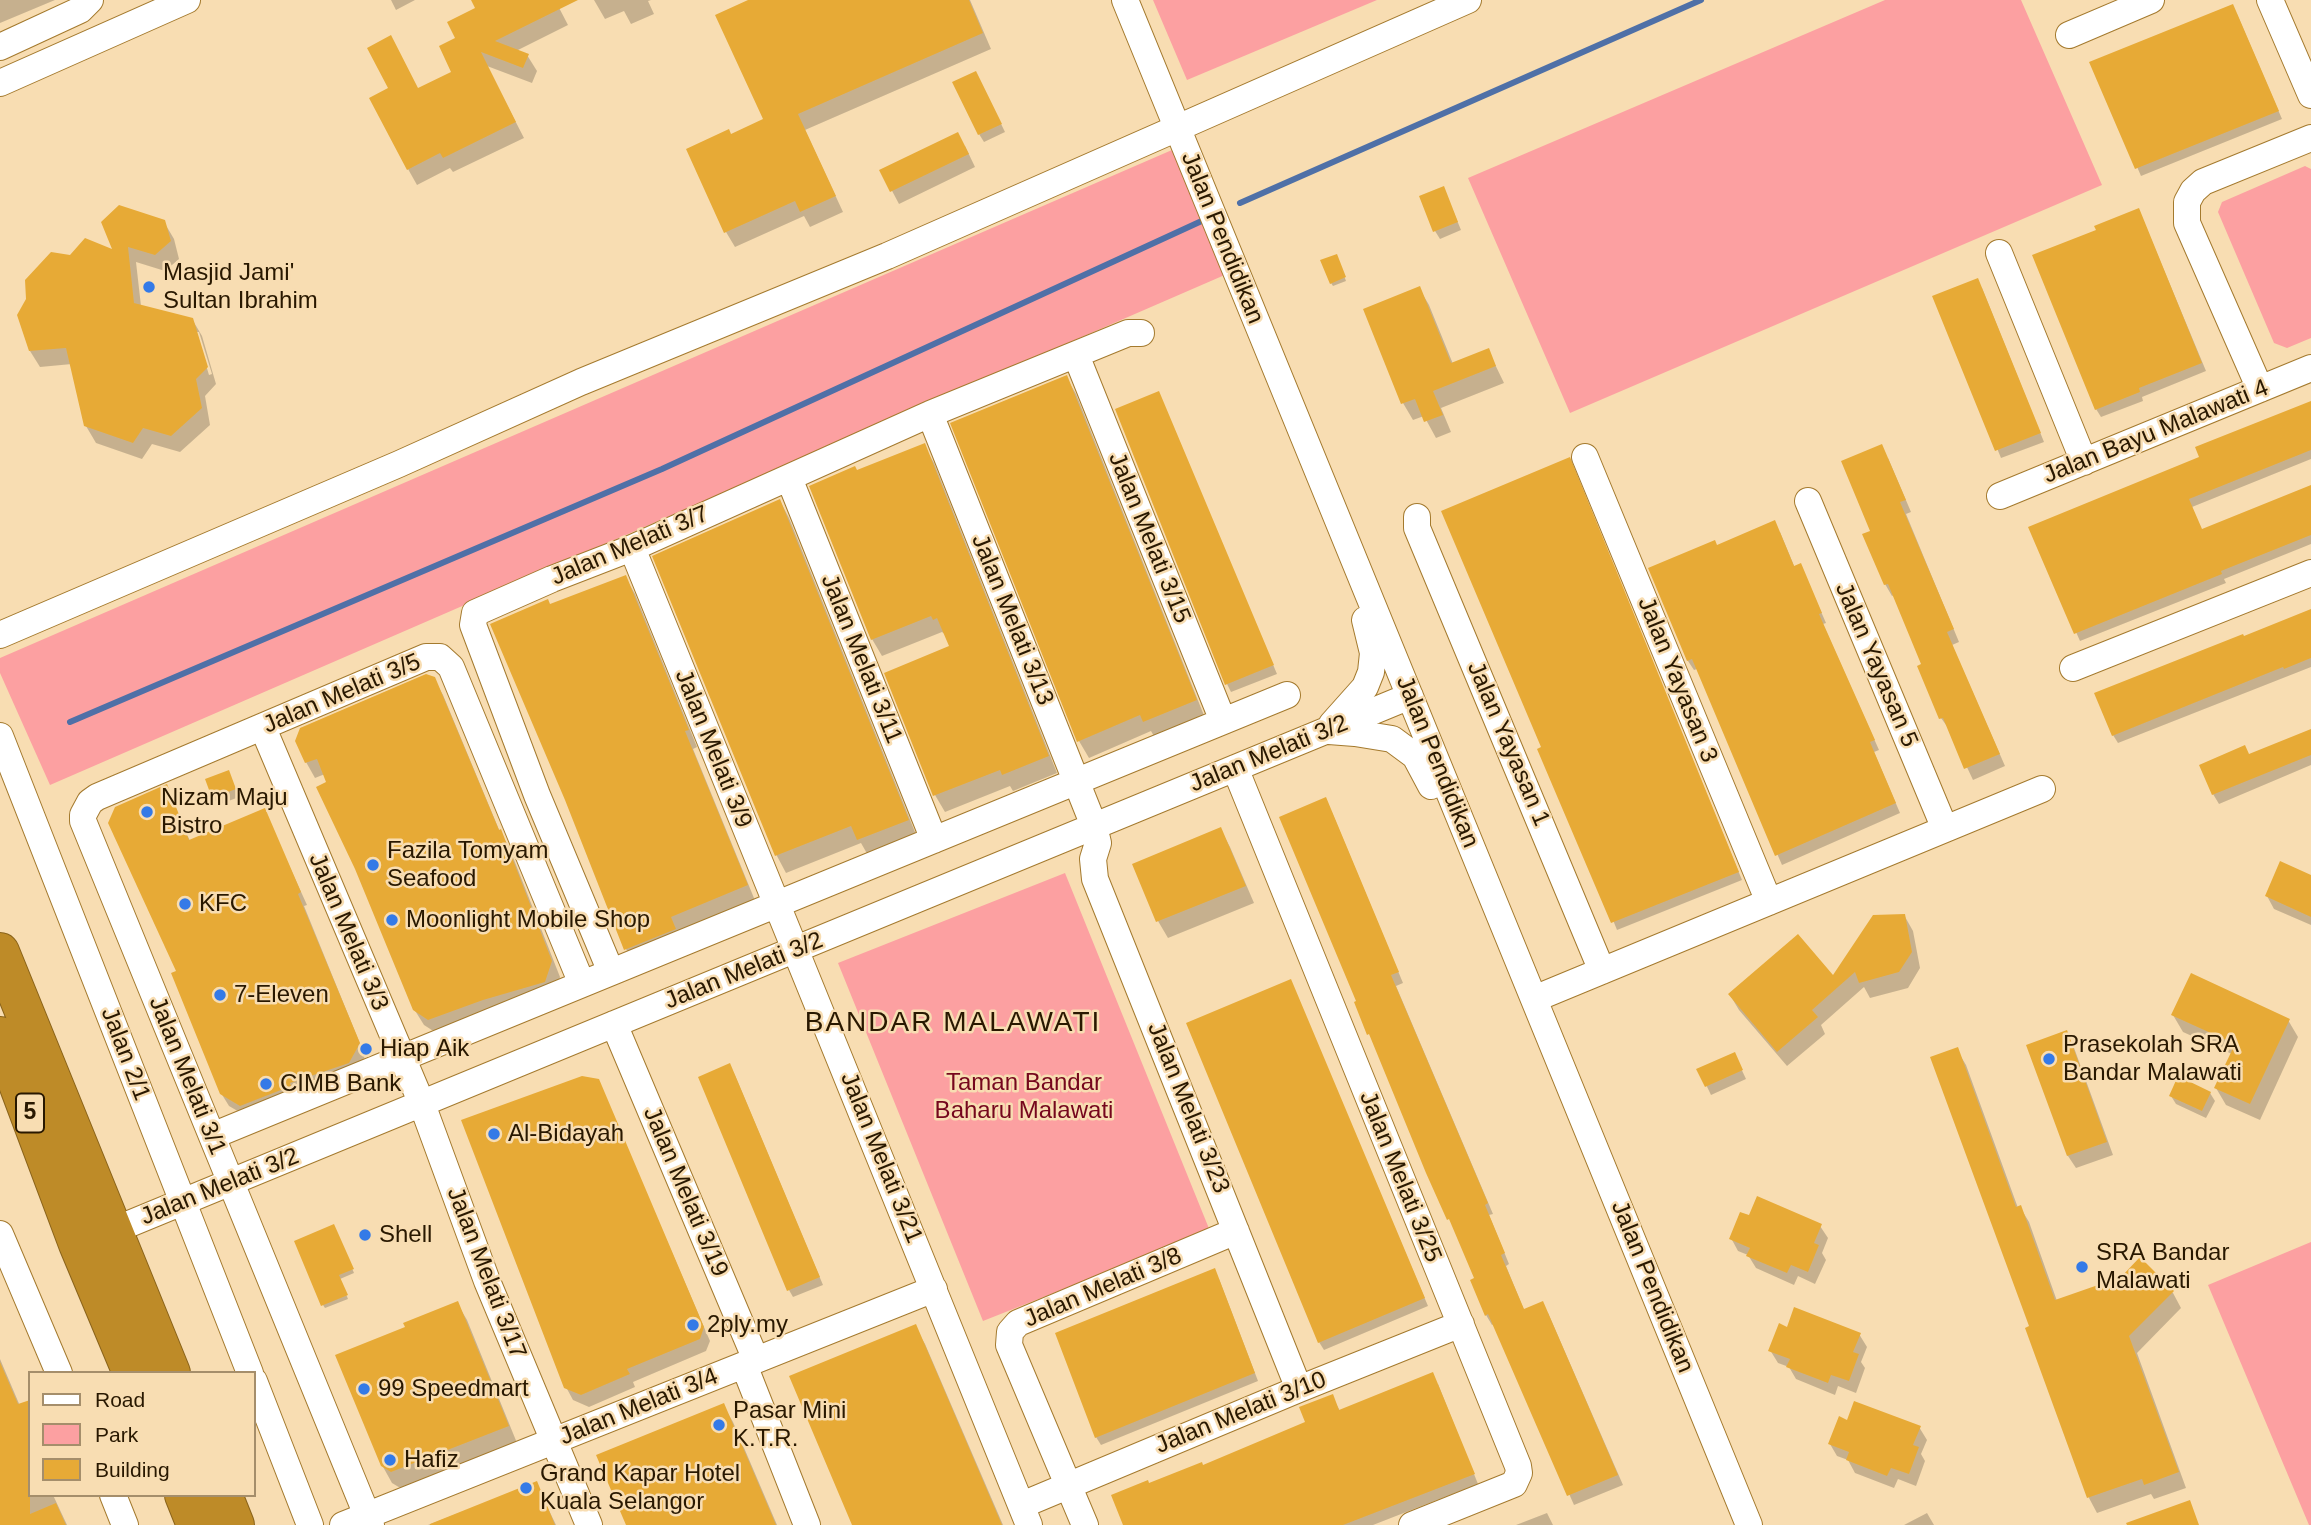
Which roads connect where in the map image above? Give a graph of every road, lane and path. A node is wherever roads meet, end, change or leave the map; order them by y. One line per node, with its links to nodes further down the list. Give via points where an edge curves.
1 (90, 0): 9 (street, via 80,10)
2 (187, 0): 7 (street)
3 (1125, 0): 12 (street, Jalan Pendidikan)
4 (1468, 0): 12 (street)
5 (2151, 0): 8 (street)
6 (2270, 0): 11 (street)
7 (153, 7): 10 (street)
8 (2069, 35)
9 (0, 47)
10 (0, 82)
11 (2311, 95)
12 (1177, 127): 27 (street, Jalan Pendidikan); 29 (street, via 887,256)
13 (2311, 138): 18 (street, via 2203,182 2187,202 2187,223)
14 (1998, 253): 21 (street)
15 (1141, 333): 16 (street, Jalan Melati 3/7, via 1128,333)
16 (1076, 355): 19 (street, Jalan Melati 3/7); 33 (street, Jalan Melati 3/15)
17 (2311, 368): 18 (street, Jalan Bayu Malawati 4)
18 (2260, 389): 21 (street, Jalan Bayu Malawati 4)
19 (930, 414): 22 (street, Jalan Melati 3/7); 38 (street, Jalan Melati 3/13)
20 (1586, 457): 45 (street, Jalan Yayasan 3)
21 (2084, 461): 23 (street, Jalan Bayu Malawati 4)
22 (789, 478): 26 (street, Jalan Melati 3/7); 43 (street, Jalan Melati 3/11)
23 (2000, 496)
24 (1808, 501): 42 (street, Jalan Yayasan 5)
25 (1417, 517): 49 (street, Jalan Yayasan 1, via 1417,528)
26 (632, 548): 46 (street, Jalan Melati 3/9); 50 (street, Jalan Melati 3/7, via 480,610 472,619 537,795)
27 (1351, 554): 32 (street, Jalan Pendidikan); 35 (street, via 1373,653 1371,672 1365,687)
28 (2311, 573): 30 (street)
29 (0, 635)
30 (2073, 668)
31 (1287, 695): 33 (street)
32 (1410, 696): 35 (street, Jalan Melati 3/2); 44 (street, Jalan Pendidikan)
33 (1223, 721): 38 (street)
34 (263, 727): 40 (street, Jalan Melati 3/5, via 97,797 86,808); 51 (street, Jalan Melati 3/5, via 426,657 440,657 451,667); 55 (street, Jalan Melati 3/3)
35 (1326, 731): 37 (street, Jalan Melati 3/2); 44 (street, via 1374,735 1403,745 1415,756)
36 (0, 736): 59 (street, Jalan 2/1)
37 (1235, 768): 41 (street, Jalan Melati 3/2); 64 (street, Jalan Melati 3/25)
38 (1077, 781): 41 (street, Jalan Melati 3/13); 43 (street)
39 (2042, 789): 42 (street)
40 (83, 821): 57 (street, Jalan Melati 3/1)
41 (1094, 826): 47 (street, Jalan Melati 3/2); 60 (street, Jalan Melati 3/23, via 1098,843 1093,859 1095,880)
42 (1945, 829): 45 (street)
43 (934, 840): 46 (street)
44 (1475, 855): 52 (street, Jalan Pendidikan)
45 (1769, 902): 49 (street)
46 (776, 905): 47 (street, Jalan Melati 3/9); 50 (street)
47 (796, 950): 53 (street, Jalan Melati 3/2); 63 (street, Jalan Melati 3/21)
48 (0, 952): 62 (highway, 5)
49 (1602, 971): 52 (street)
50 (611, 972): 51 (street)
51 (582, 985): 55 (street)
52 (1534, 999): 87 (street, Jalan Pendidikan)
53 (614, 1024): 56 (street, Jalan Melati 3/2); 65 (street, Jalan Melati 3/19)
54 (0, 1036): 62 (highway, 5)
55 (401, 1058): 56 (street, Jalan Melati 3/17); 57 (street)
56 (422, 1104): 58 (street, Jalan Melati 3/2); 72 (street, Jalan Melati 3/17, via 487,1281)
57 (212, 1136): 58 (street, Jalan Melati 3/1)
58 (231, 1183): 59 (street, Jalan Melati 3/2); 78 (street, Jalan Melati 3/1)
59 (183, 1202): 62 (street, Jalan Melati 3/2); 69 (street, Jalan 2/1)
60 (1236, 1231): 71 (street, Jalan Melati 3/23); 73 (street, Jalan Melati 3/8, via 1018,1323 1010,1332 1009,1345)
61 (0, 1234): 66 (street)
62 (96, 1238): 67 (highway, 5); 68 (highway, 5)
63 (934, 1289): 65 (street, Jalan Melati 3/4); 77 (street, Jalan Melati 3/21)
64 (1461, 1324): 71 (street, Jalan Melati 3/10); 86 (street, Jalan Melati 3/25, via 1519,1473 1514,1484)
65 (750, 1362): 72 (street, Jalan Melati 3/4); 84 (street, Jalan Melati 3/19)
66 (59, 1371)
67 (131, 1371)
68 (171, 1371)
69 (249, 1371)
70 (256, 1386): 82 (street)
71 (1299, 1389): 73 (street, Jalan Melati 3/10)
72 (554, 1441): 78 (street, Jalan Melati 3/4); 83 (street, Jalan Melati 3/17)
73 (1068, 1485): 77 (street, Jalan Melati 3/10); 85 (street, Jalan Melati 3/8)
74 (114, 1497): 79 (street)
75 (185, 1497): 80 (highway)
76 (224, 1497): 81 (highway)
77 (1026, 1515)
78 (360, 1522)
79 (125, 1525)
80 (196, 1525)
81 (235, 1525)
82 (310, 1525)
83 (589, 1525)
84 (807, 1525)
85 (1085, 1525)
86 (1412, 1525)
87 (1749, 1525)

